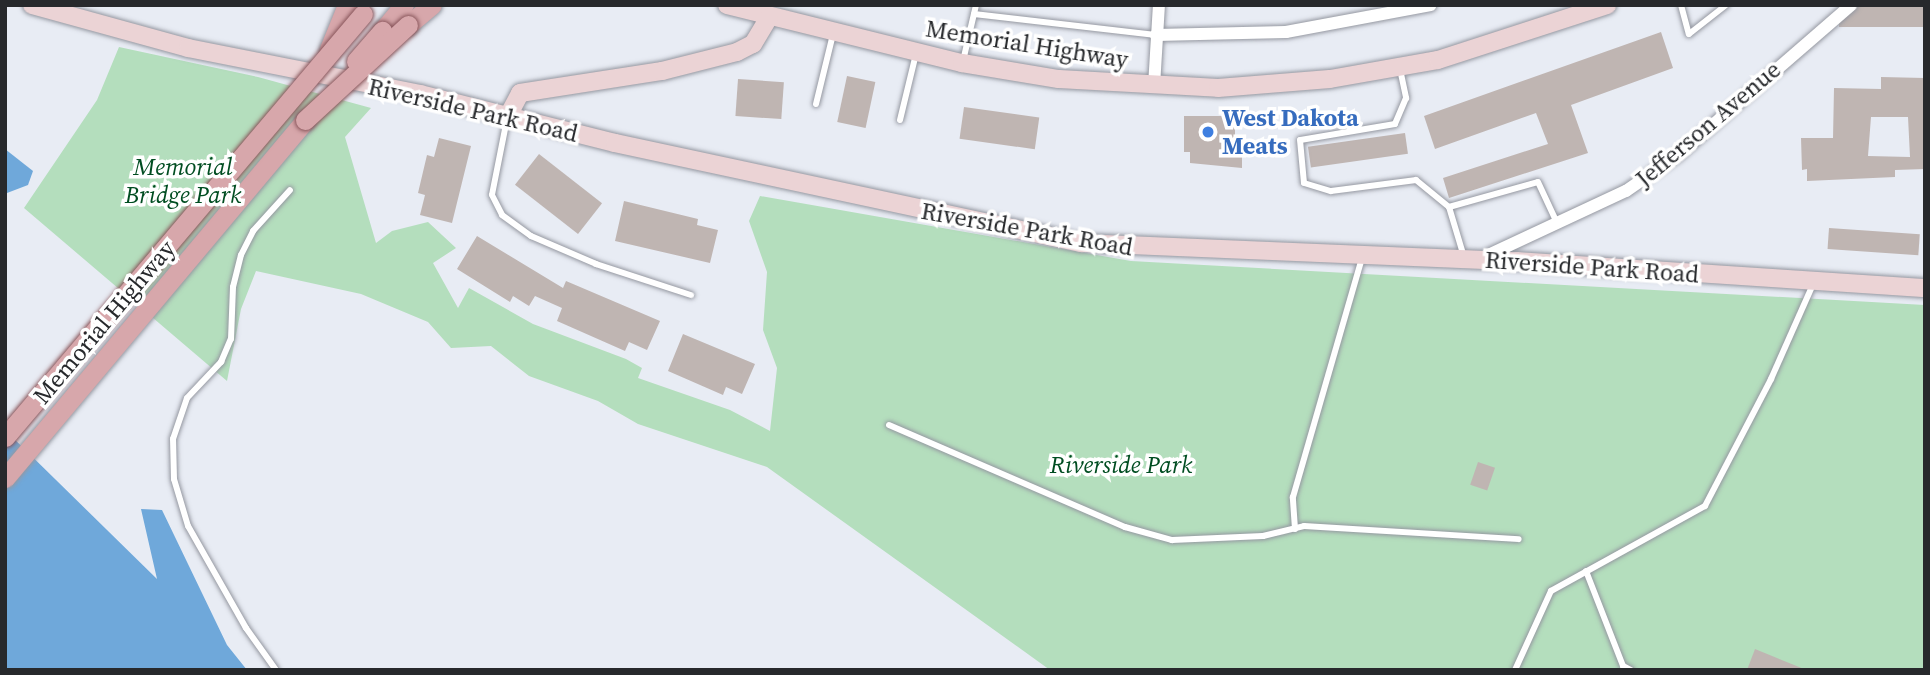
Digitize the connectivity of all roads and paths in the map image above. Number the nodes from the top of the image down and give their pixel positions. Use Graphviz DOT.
graph roads {
  1 [pos="32,5"];
  2 [pos="404,5"];
  3 [pos="432,5"];
  4 [pos="727,5"];
  5 [pos="976,5"];
  6 [pos="1159,5"];
  7 [pos="1431,5"];
  8 [pos="1607,5"];
  9 [pos="1681,5"];
  10 [pos="1726,5"];
  11 [pos="1851,5"];
  12 [pos="360,8"];
  13 [pos="750,8"];
  14 [pos="974,14"];
  15 [pos="769,17"];
  16 [pos="834,32"];
  17 [pos="1156,35"];
  18 [pos="916,52"];
  19 [pos="962,63"];
  20 [pos="1399,67"];
  21 [pos="1154,86"];
  22 [pos="816,103"];
  23 [pos="508,116"];
  24 [pos="305,120"];
  25 [pos="901,120"];
  26 [pos="290,190"];
  27 [pos="1449,207"];
  28 [pos="1557,223"];
  29 [pos="1363,256"];
  30 [pos="1471,260"];
  31 [pos="1814,282"];
  32 [pos="1925,288"];
  33 [pos="691,295"];
  34 [pos="889,425"];
  35 [pos="5,437"];
  36 [pos="5,478"];
  37 [pos="1295,529"];
  38 [pos="1520,539"];
  39 [pos="1586,571"];
  40 [pos="276,670"];
  41 [pos="1516,670"];
  42 [pos="1631,670"];
  1 -- 23 [label="main road, Riverside Park Road"];
  2 -- 24 [label="main road, Memorial Highway, bridge"];
  3 -- 24 [label="main road, bridge"];
  4 -- 13 [label="main road, Memorial Highway"];
  5 -- 14 [label="lane"];
  6 -- 17 [label="street"];
  7 -- 17 [label="street"];
  8 -- 20 [label="main road, Memorial Highway"];
  9 -- 10 [label="lane"];
  11 -- 28 [label="street, Jefferson Avenue"];
  12 -- 35 [label="main road, Memorial Highway, bridge"];
  13 -- 15 [label="main road, Memorial Highway"];
  14 -- 17 [label="lane"];
  14 -- 19 [label="lane"];
  15 -- 16 [label="main road, Memorial Highway"];
  15 -- 23 [label="main road"];
  16 -- 18 [label="main road, Memorial Highway"];
  16 -- 22 [label="lane"];
  17 -- 21 [label="street"];
  18 -- 19 [label="main road, Memorial Highway"];
  18 -- 25 [label="lane"];
  19 -- 21 [label="main road, Memorial Highway"];
  20 -- 21 [label="main road, Memorial Highway"];
  20 -- 27 [label="lane"];
  23 -- 29 [label="main road, Riverside Park Road"];
  23 -- 33 [label="lane"];
  24 -- 36 [label="main road, Memorial Highway"];
  26 -- 40 [label="lane"];
  27 -- 28 [label="lane"];
  27 -- 30 [label="lane"];
  28 -- 30 [label="street, Jefferson Avenue"];
  29 -- 30 [label="main road, Riverside Park Road"];
  29 -- 37 [label="lane"];
  30 -- 31 [label="main road, Riverside Park Road"];
  31 -- 32 [label="main road, Riverside Park Road"];
  31 -- 39 [label="lane"];
  34 -- 37 [label="lane"];
  37 -- 38 [label="lane"];
  39 -- 41 [label="lane"];
  39 -- 42 [label="lane"];
}
